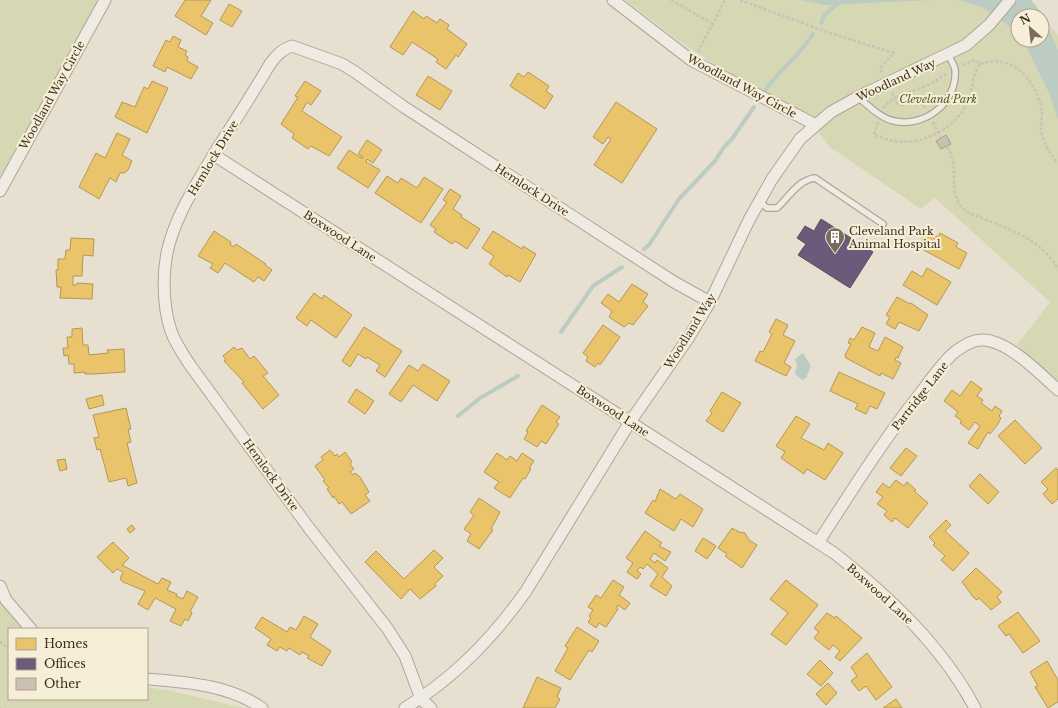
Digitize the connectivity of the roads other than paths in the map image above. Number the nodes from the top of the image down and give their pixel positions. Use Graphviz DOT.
graph roads {
  1 [pos="105,0"];
  2 [pos="613,0"];
  3 [pos="1010,0"];
  4 [pos="949,55"];
  5 [pos="858,97"];
  6 [pos="816,125"];
  7 [pos="214,155"];
  8 [pos="0,191"];
  9 [pos="759,201"];
  10 [pos="883,224"];
  11 [pos="710,302"];
  12 [pos="1058,390"];
  13 [pos="630,422"];
  14 [pos="818,543"];
  15 [pos="0,586"];
  16 [pos="30,628"];
  17 [pos="148,679"];
  18 [pos="421,699"];
  19 [pos="262,708"];
  20 [pos="405,708"];
  21 [pos="431,708"];
  22 [pos="975,708"];
  1 -- 8 [label="street, Woodland Way Circle"];
  2 -- 6 [label="street, Woodland Way Circle"];
  3 -- 4 [label="street, Woodland Way"];
  4 -- 5 [label="street, Woodland Way"];
  4 -- 5 [label="lane"];
  5 -- 6 [label="street, Woodland Way"];
  6 -- 9 [label="street, Woodland Way"];
  7 -- 11 [label="street, Hemlock Drive"];
  7 -- 13 [label="street, Boxwood Lane"];
  7 -- 18 [label="street, Hemlock Drive"];
  9 -- 10 [label="lane"];
  9 -- 11 [label="street, Woodland Way"];
  11 -- 13 [label="street, Woodland Way"];
  12 -- 14 [label="street, Partridge Lane"];
  13 -- 14 [label="street, Boxwood Lane"];
  13 -- 18 [label="street, Woodland Way"];
  14 -- 22 [label="street, Boxwood Lane"];
  15 -- 16 [label="street"];
  17 -- 19 [label="street"];
  18 -- 20 [label="street, Woodland Way"];
  18 -- 21 [label="street"];
}
